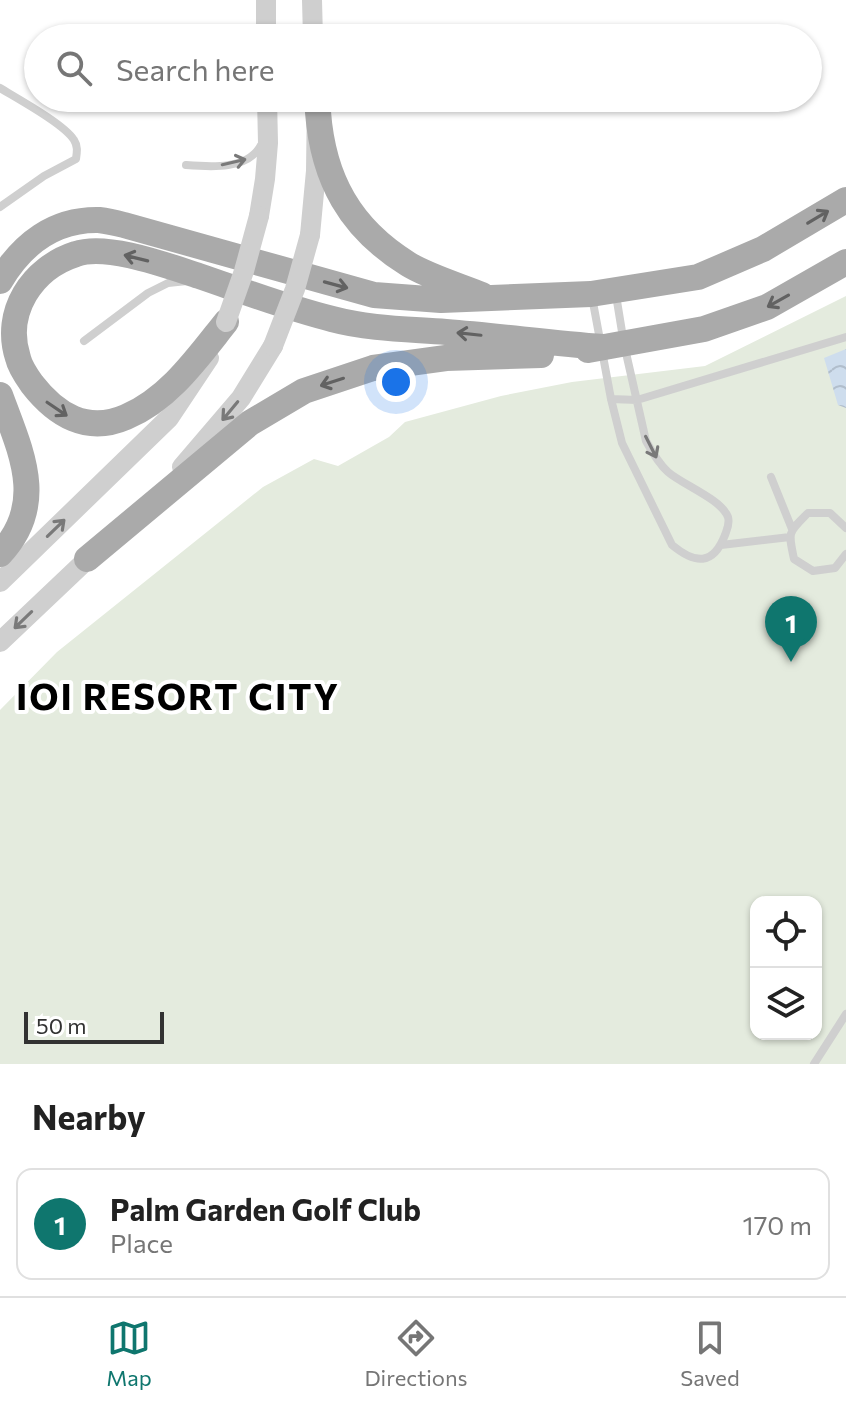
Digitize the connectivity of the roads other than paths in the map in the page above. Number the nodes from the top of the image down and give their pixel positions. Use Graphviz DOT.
graph roads {
  1 [pos="266,0"];
  2 [pos="312,0"];
  3 [pos="266,24"];
  4 [pos="313,24"];
  5 [pos="0,88"];
  6 [pos="24,104"];
  7 [pos="37,112"];
  8 [pos="267,112"];
  9 [pos="317,112"];
  10 [pos="318,112"];
  11 [pos="268,132"];
  12 [pos="186,165"];
  13 [pos="846,200"];
  14 [pos="0,207"];
  15 [pos="846,262"];
  16 [pos="207,279"];
  17 [pos="0,281"];
  18 [pos="603,292"];
  19 [pos="491,298"];
  20 [pos="226,322"];
  21 [pos="846,337"];
  22 [pos="84,341"];
  23 [pos="613,346"];
  24 [pos="0,395"];
  25 [pos="611,399"];
  26 [pos="637,400"];
  27 [pos="771,477"];
  28 [pos="846,528"];
  29 [pos="791,533"];
  30 [pos="721,545"];
  31 [pos="0,554"];
  32 [pos="846,554"];
  33 [pos="87,559"];
  34 [pos="0,582"];
  35 [pos="0,642"];
  36 [pos="846,1014"];
  37 [pos="814,1064"];
  1 -- 3 [label="street"];
  2 -- 4 [label="street"];
  5 -- 6 [label="lane"];
  7 -- 14 [label="lane"];
  8 -- 11 [label="street"];
  9 -- 33 [label="street, one-way, bridge"];
  10 -- 19 [label="main road"];
  12 -- 11 [label="lane, one-way"];
  11 -- 20 [label="street, bridge"];
  18 -- 13 [label="main road, one-way"];
  15 -- 23 [label="main road, one-way"];
  16 -- 20 [label="main road, one-way"];
  16 -- 22 [label="lane"];
  23 -- 16 [label="main road, one-way"];
  17 -- 19 [label="main road, one-way"];
  18 -- 19 [label="main road"];
  18 -- 23 [label="lane"];
  18 -- 23 [label="lane"];
  34 -- 20 [label="street, one-way"];
  21 -- 26 [label="lane"];
  23 -- 25 [label="lane"];
  23 -- 26 [label="lane"];
  23 -- 33 [label="main road, one-way"];
  24 -- 31 [label="main road"];
  25 -- 26 [label="lane"];
  25 -- 30 [label="lane"];
  26 -- 30 [label="lane, one-way"];
  27 -- 29 [label="lane"];
  28 -- 29 [label="lane"];
  29 -- 30 [label="lane"];
  29 -- 32 [label="lane"];
  33 -- 35 [label="street, one-way"];
  36 -- 37 [label="lane"];
}
